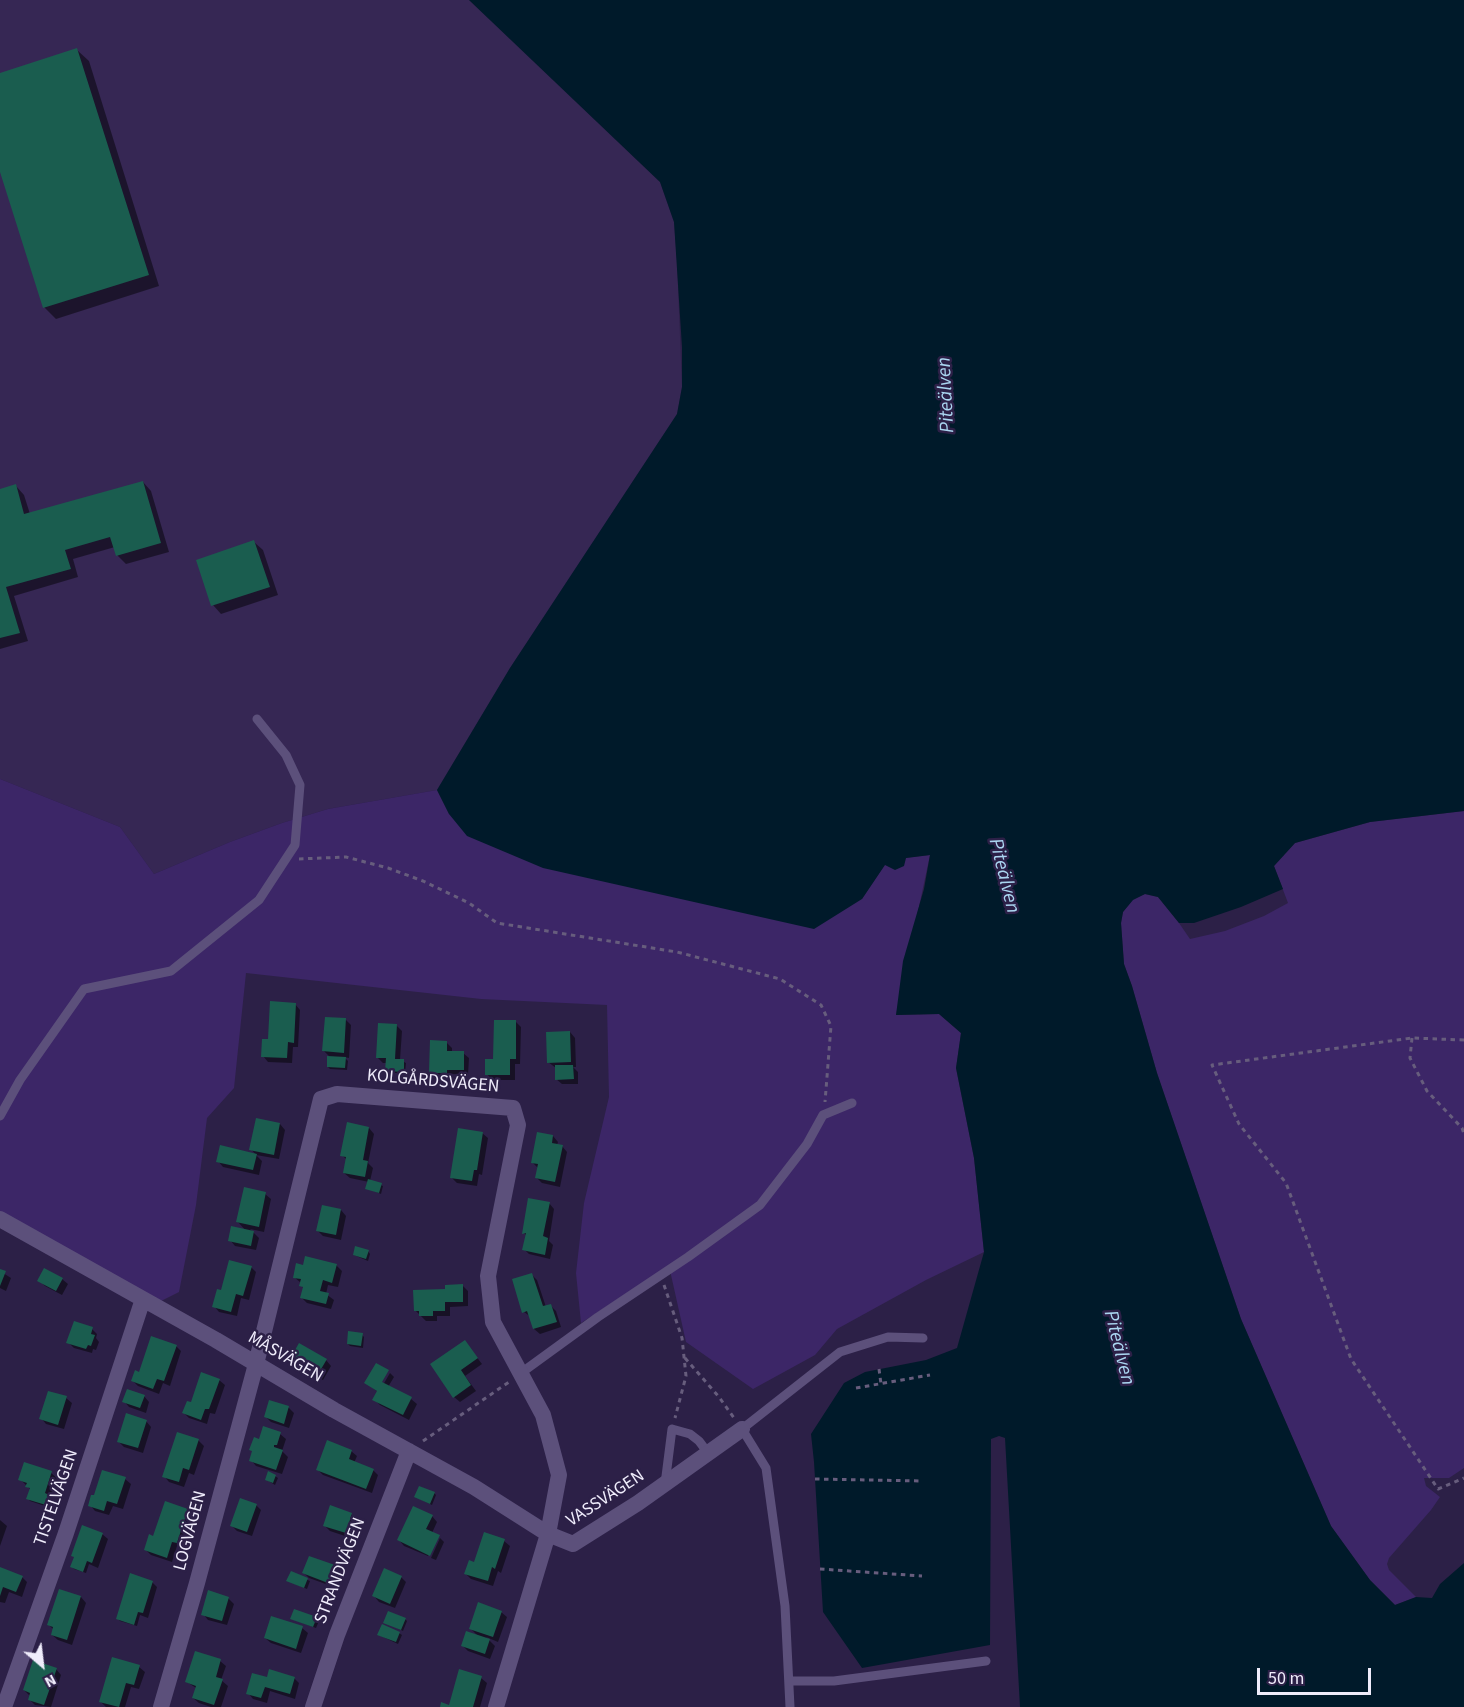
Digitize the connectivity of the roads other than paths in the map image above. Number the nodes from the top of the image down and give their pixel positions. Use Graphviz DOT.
graph roads {
  1 [pos="257,719"];
  2 [pos="852,1103"];
  3 [pos="0,1116"];
  4 [pos="0,1219"];
  5 [pos="143,1299"];
  6 [pos="923,1338"];
  7 [pos="256,1364"];
  8 [pos="521,1373"];
  9 [pos="742,1429"];
  10 [pos="409,1451"];
  11 [pos="708,1453"];
  12 [pos="665,1484"];
  13 [pos="548,1534"];
  14 [pos="986,1661"];
  15 [pos="789,1681"];
  16 [pos="4,1707"];
  17 [pos="161,1707"];
  18 [pos="313,1707"];
  19 [pos="496,1707"];
  20 [pos="790,1707"];
  1 -- 3 [label="lane"];
  2 -- 8 [label="lane"];
  4 -- 5 [label="street, MÅSVÄGEN"];
  5 -- 7 [label="street, MÅSVÄGEN"];
  5 -- 16 [label="street, TISTELVÄGEN"];
  6 -- 9 [label="lane"];
  7 -- 8 [label="street, KOLGÅRDSVÄGEN"];
  7 -- 10 [label="street, MÅSVÄGEN"];
  7 -- 17 [label="street, LOGVÄGEN"];
  8 -- 13 [label="street, KOLGÅRDSVÄGEN"];
  9 -- 11 [label="street, VASSVÄGEN"];
  9 -- 15 [label="lane"];
  10 -- 13 [label="street, MÅSVÄGEN"];
  10 -- 18 [label="street, STRANDVÄGEN"];
  11 -- 12 [label="street, VASSVÄGEN"];
  11 -- 12 [label="lane"];
  12 -- 13 [label="street, VASSVÄGEN"];
  13 -- 19 [label="street, VASSVÄGEN"];
  14 -- 15 [label="lane"];
  15 -- 20 [label="lane"];
}
